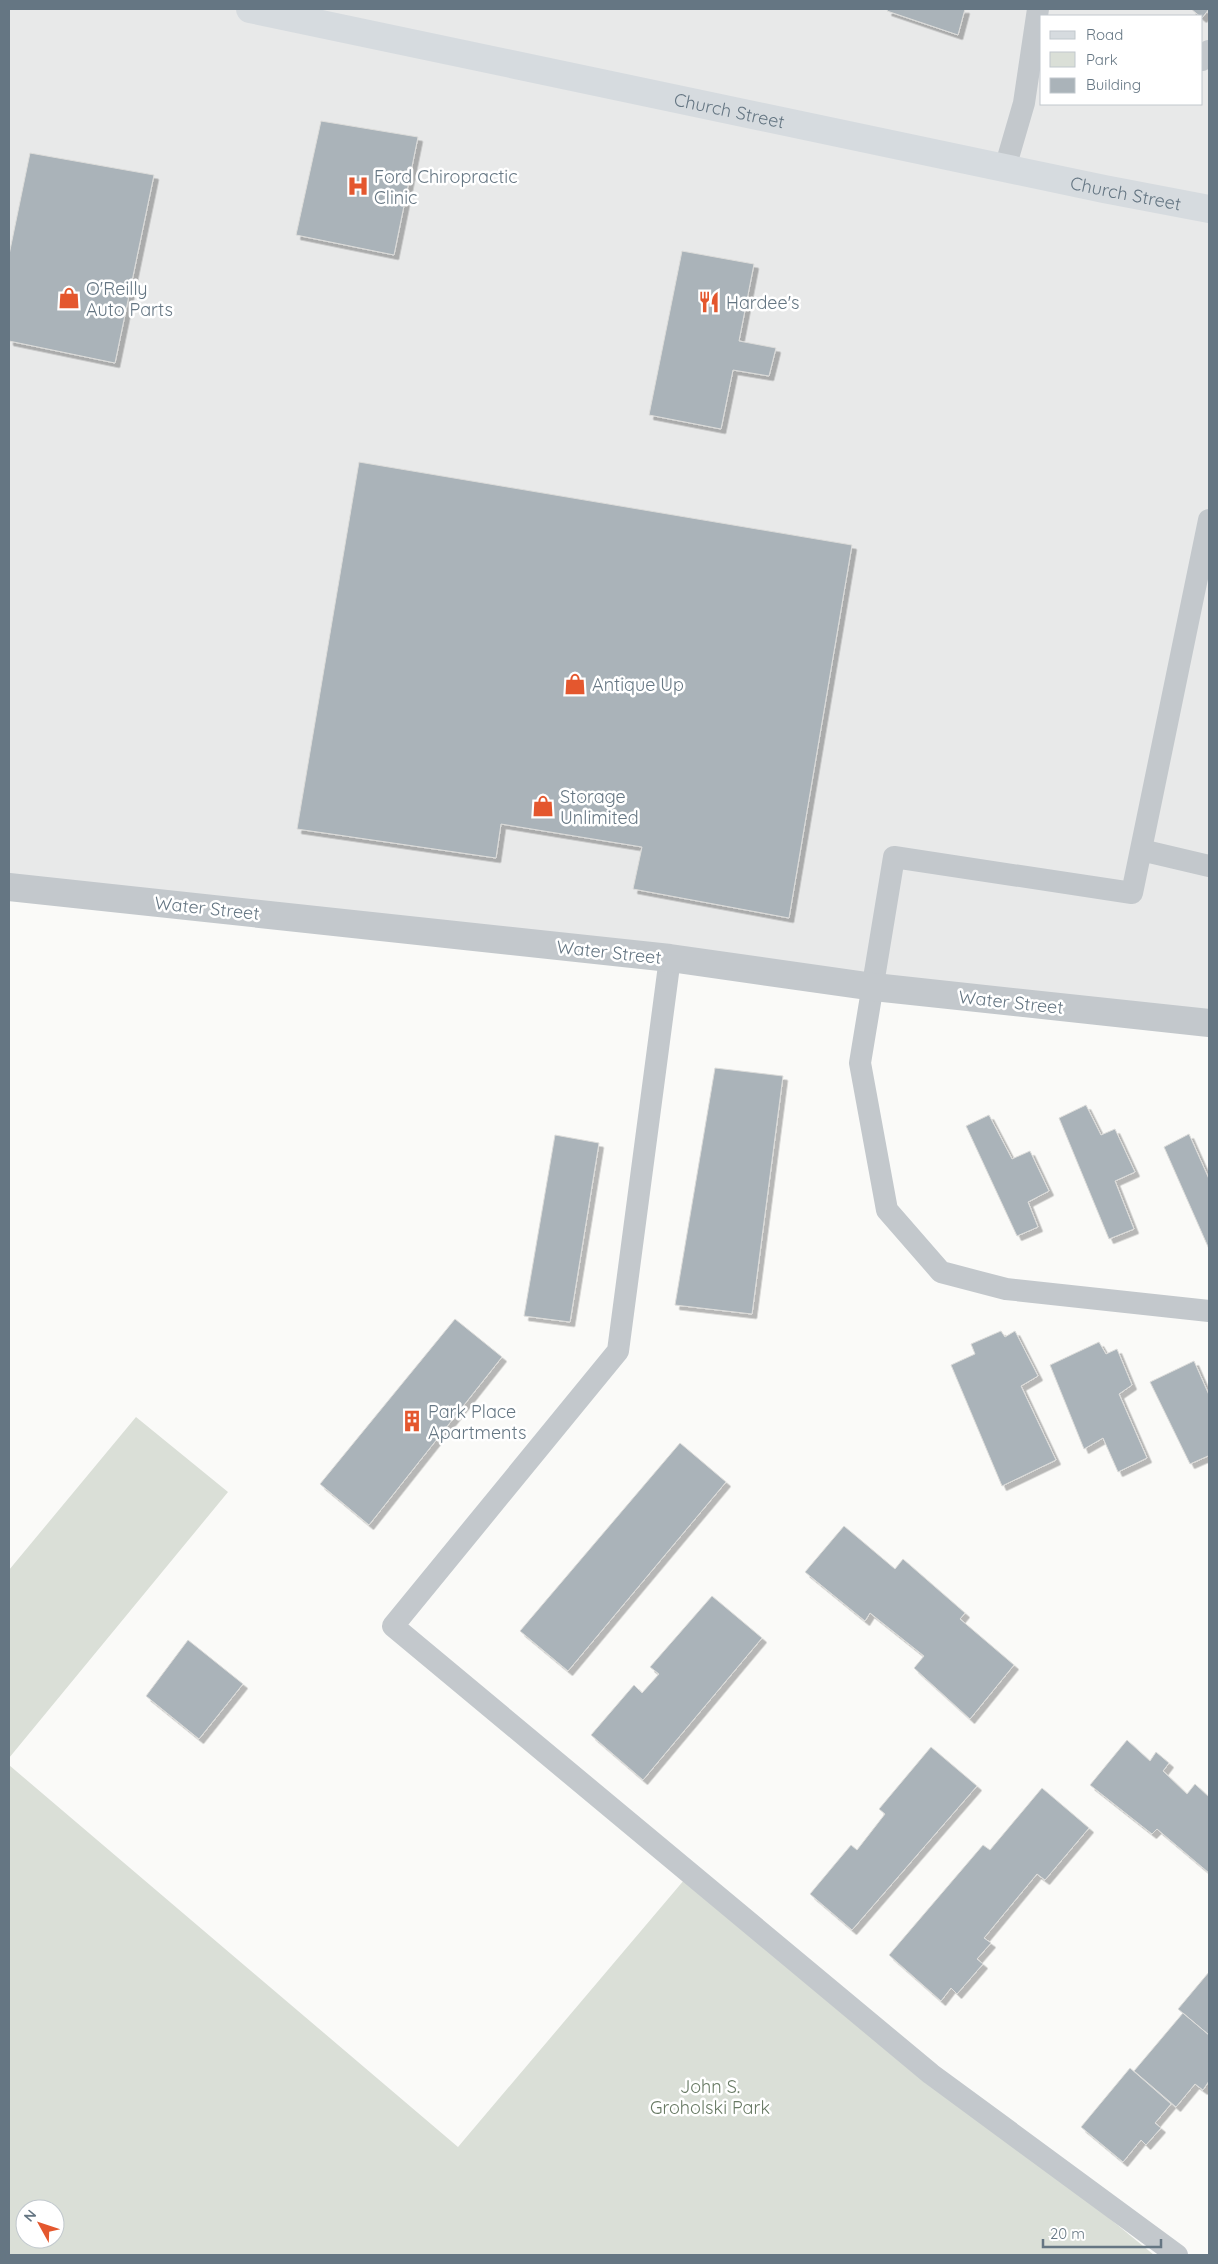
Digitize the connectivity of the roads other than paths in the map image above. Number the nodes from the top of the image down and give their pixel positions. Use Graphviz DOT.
graph roads {
  1 [pos="250,9"];
  2 [pos="1040,17"];
  3 [pos="1005,168"];
  4 [pos="1209,209"];
  5 [pos="1209,520"];
  6 [pos="1206,555"];
  7 [pos="1141,850"];
  8 [pos="1209,866"];
  9 [pos="9,887"];
  10 [pos="670,958"];
  11 [pos="874,987"];
  12 [pos="1209,1023"];
  13 [pos="1209,1312"];
  14 [pos="1177,2255"];
  1 -- 3 [label="main road, Church Street"];
  2 -- 3 [label="lane"];
  3 -- 4 [label="main road, Church Street"];
  5 -- 6 [label="lane"];
  6 -- 7 [label="lane"];
  7 -- 8 [label="lane"];
  7 -- 11 [label="lane"];
  9 -- 10 [label="street, Water Street"];
  10 -- 11 [label="street, Water Street"];
  10 -- 14 [label="lane"];
  11 -- 12 [label="street, Water Street"];
  11 -- 13 [label="lane"];
}
